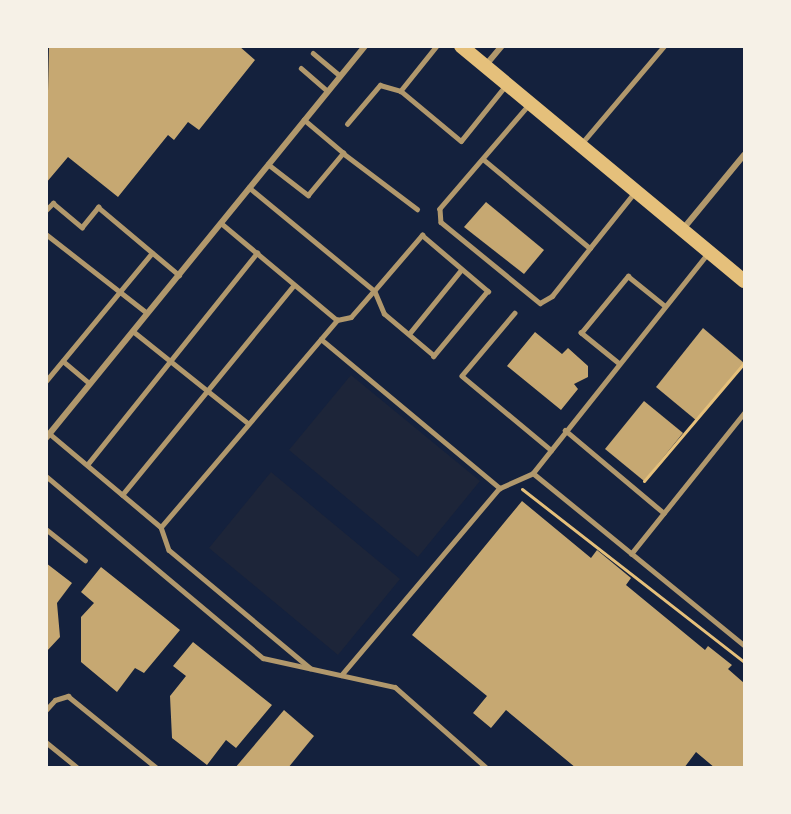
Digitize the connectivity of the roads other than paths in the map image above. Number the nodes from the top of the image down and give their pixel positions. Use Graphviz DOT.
graph roads {
  1 [pos="365,46"];
  2 [pos="437,46"];
  3 [pos="461,46"];
  4 [pos="502,46"];
  5 [pos="664,46"];
  6 [pos="314,53"];
  7 [pos="485,66"];
  8 [pos="301,68"];
  9 [pos="340,76"];
  10 [pos="507,85"];
  11 [pos="327,91"];
  12 [pos="401,91"];
  13 [pos="529,105"];
  14 [pos="304,120"];
  15 [pos="347,124"];
  16 [pos="580,145"];
  17 [pos="343,153"];
  18 [pos="744,155"];
  19 [pos="483,159"];
  20 [pos="268,164"];
  21 [pos="249,188"];
  22 [pos="636,191"];
  23 [pos="417,209"];
  24 [pos="46,210"];
  25 [pos="221,223"];
  26 [pos="682,230"];
  27 [pos="46,234"];
  28 [pos="590,248"];
  29 [pos="709,252"];
  30 [pos="152,253"];
  31 [pos="256,253"];
  32 [pos="461,270"];
  33 [pos="179,275"];
  34 [pos="744,281"];
  35 [pos="294,285"];
  36 [pos="121,291"];
  37 [pos="374,291"];
  38 [pos="664,305"];
  39 [pos="147,313"];
  40 [pos="515,313"];
  41 [pos="337,320"];
  42 [pos="133,331"];
  43 [pos="409,334"];
  44 [pos="321,339"];
  45 [pos="63,361"];
  46 [pos="173,362"];
  47 [pos="618,363"];
  48 [pos="46,381"];
  49 [pos="89,383"];
  50 [pos="210,392"];
  51 [pos="744,412"];
  52 [pos="248,423"];
  53 [pos="565,430"];
  54 [pos="48,436"];
  55 [pos="550,450"];
  56 [pos="87,465"];
  57 [pos="533,473"];
  58 [pos="46,476"];
  59 [pos="500,488"];
  60 [pos="122,495"];
  61 [pos="664,513"];
  62 [pos="161,528"];
  63 [pos="46,529"];
  64 [pos="631,554"];
  65 [pos="85,560"];
  66 [pos="744,645"];
  67 [pos="310,668"];
  68 [pos="342,675"];
  69 [pos="46,710"];
  70 [pos="46,742"];
  71 [pos="78,768"];
  72 [pos="157,768"];
  73 [pos="487,768"];
  1 -- 9 [label="street"];
  2 -- 12 [label="lane"];
  3 -- 7 [label="highway"];
  4 -- 7 [label="street"];
  5 -- 16 [label="lane"];
  6 -- 9 [label="lane"];
  7 -- 10 [label="highway"];
  8 -- 11 [label="lane"];
  9 -- 11 [label="street"];
  10 -- 12 [label="lane"];
  10 -- 13 [label="highway"];
  11 -- 14 [label="street"];
  12 -- 15 [label="lane"];
  13 -- 16 [label="highway"];
  13 -- 19 [label="lane"];
  14 -- 17 [label="lane"];
  14 -- 20 [label="street"];
  16 -- 22 [label="highway"];
  17 -- 20 [label="lane"];
  17 -- 23 [label="lane"];
  18 -- 26 [label="street"];
  19 -- 28 [label="lane"];
  19 -- 28 [label="lane"];
  20 -- 21 [label="street"];
  21 -- 25 [label="street"];
  21 -- 37 [label="lane"];
  22 -- 26 [label="highway"];
  22 -- 28 [label="lane"];
  24 -- 30 [label="lane"];
  25 -- 31 [label="lane"];
  25 -- 33 [label="street"];
  26 -- 29 [label="highway"];
  27 -- 36 [label="lane"];
  29 -- 34 [label="highway"];
  29 -- 38 [label="lane"];
  30 -- 33 [label="lane"];
  30 -- 36 [label="lane"];
  31 -- 35 [label="lane"];
  31 -- 46 [label="lane"];
  32 -- 37 [label="lane"];
  32 -- 43 [label="lane"];
  32 -- 43 [label="lane"];
  33 -- 39 [label="street"];
  35 -- 41 [label="lane"];
  35 -- 50 [label="lane"];
  36 -- 39 [label="lane"];
  36 -- 45 [label="lane"];
  37 -- 41 [label="lane"];
  37 -- 43 [label="lane"];
  38 -- 47 [label="lane"];
  38 -- 47 [label="lane"];
  39 -- 42 [label="street"];
  40 -- 55 [label="lane"];
  41 -- 44 [label="lane"];
  42 -- 46 [label="lane"];
  42 -- 49 [label="street"];
  44 -- 52 [label="lane"];
  44 -- 59 [label="lane"];
  45 -- 48 [label="lane"];
  45 -- 49 [label="lane"];
  46 -- 50 [label="lane"];
  46 -- 56 [label="lane"];
  47 -- 53 [label="lane"];
  49 -- 54 [label="street"];
  50 -- 52 [label="lane"];
  50 -- 60 [label="lane"];
  51 -- 61 [label="lane"];
  52 -- 62 [label="lane"];
  53 -- 55 [label="lane"];
  53 -- 61 [label="lane"];
  54 -- 56 [label="lane"];
  55 -- 57 [label="lane"];
  56 -- 60 [label="lane"];
  57 -- 59 [label="lane"];
  57 -- 64 [label="lane"];
  58 -- 67 [label="lane"];
  59 -- 68 [label="lane"];
  60 -- 62 [label="lane"];
  61 -- 64 [label="lane"];
  62 -- 67 [label="lane"];
  63 -- 65 [label="lane"];
  64 -- 66 [label="lane"];
  67 -- 68 [label="lane"];
  68 -- 73 [label="lane"];
  69 -- 72 [label="lane"];
  70 -- 71 [label="lane"];
}
